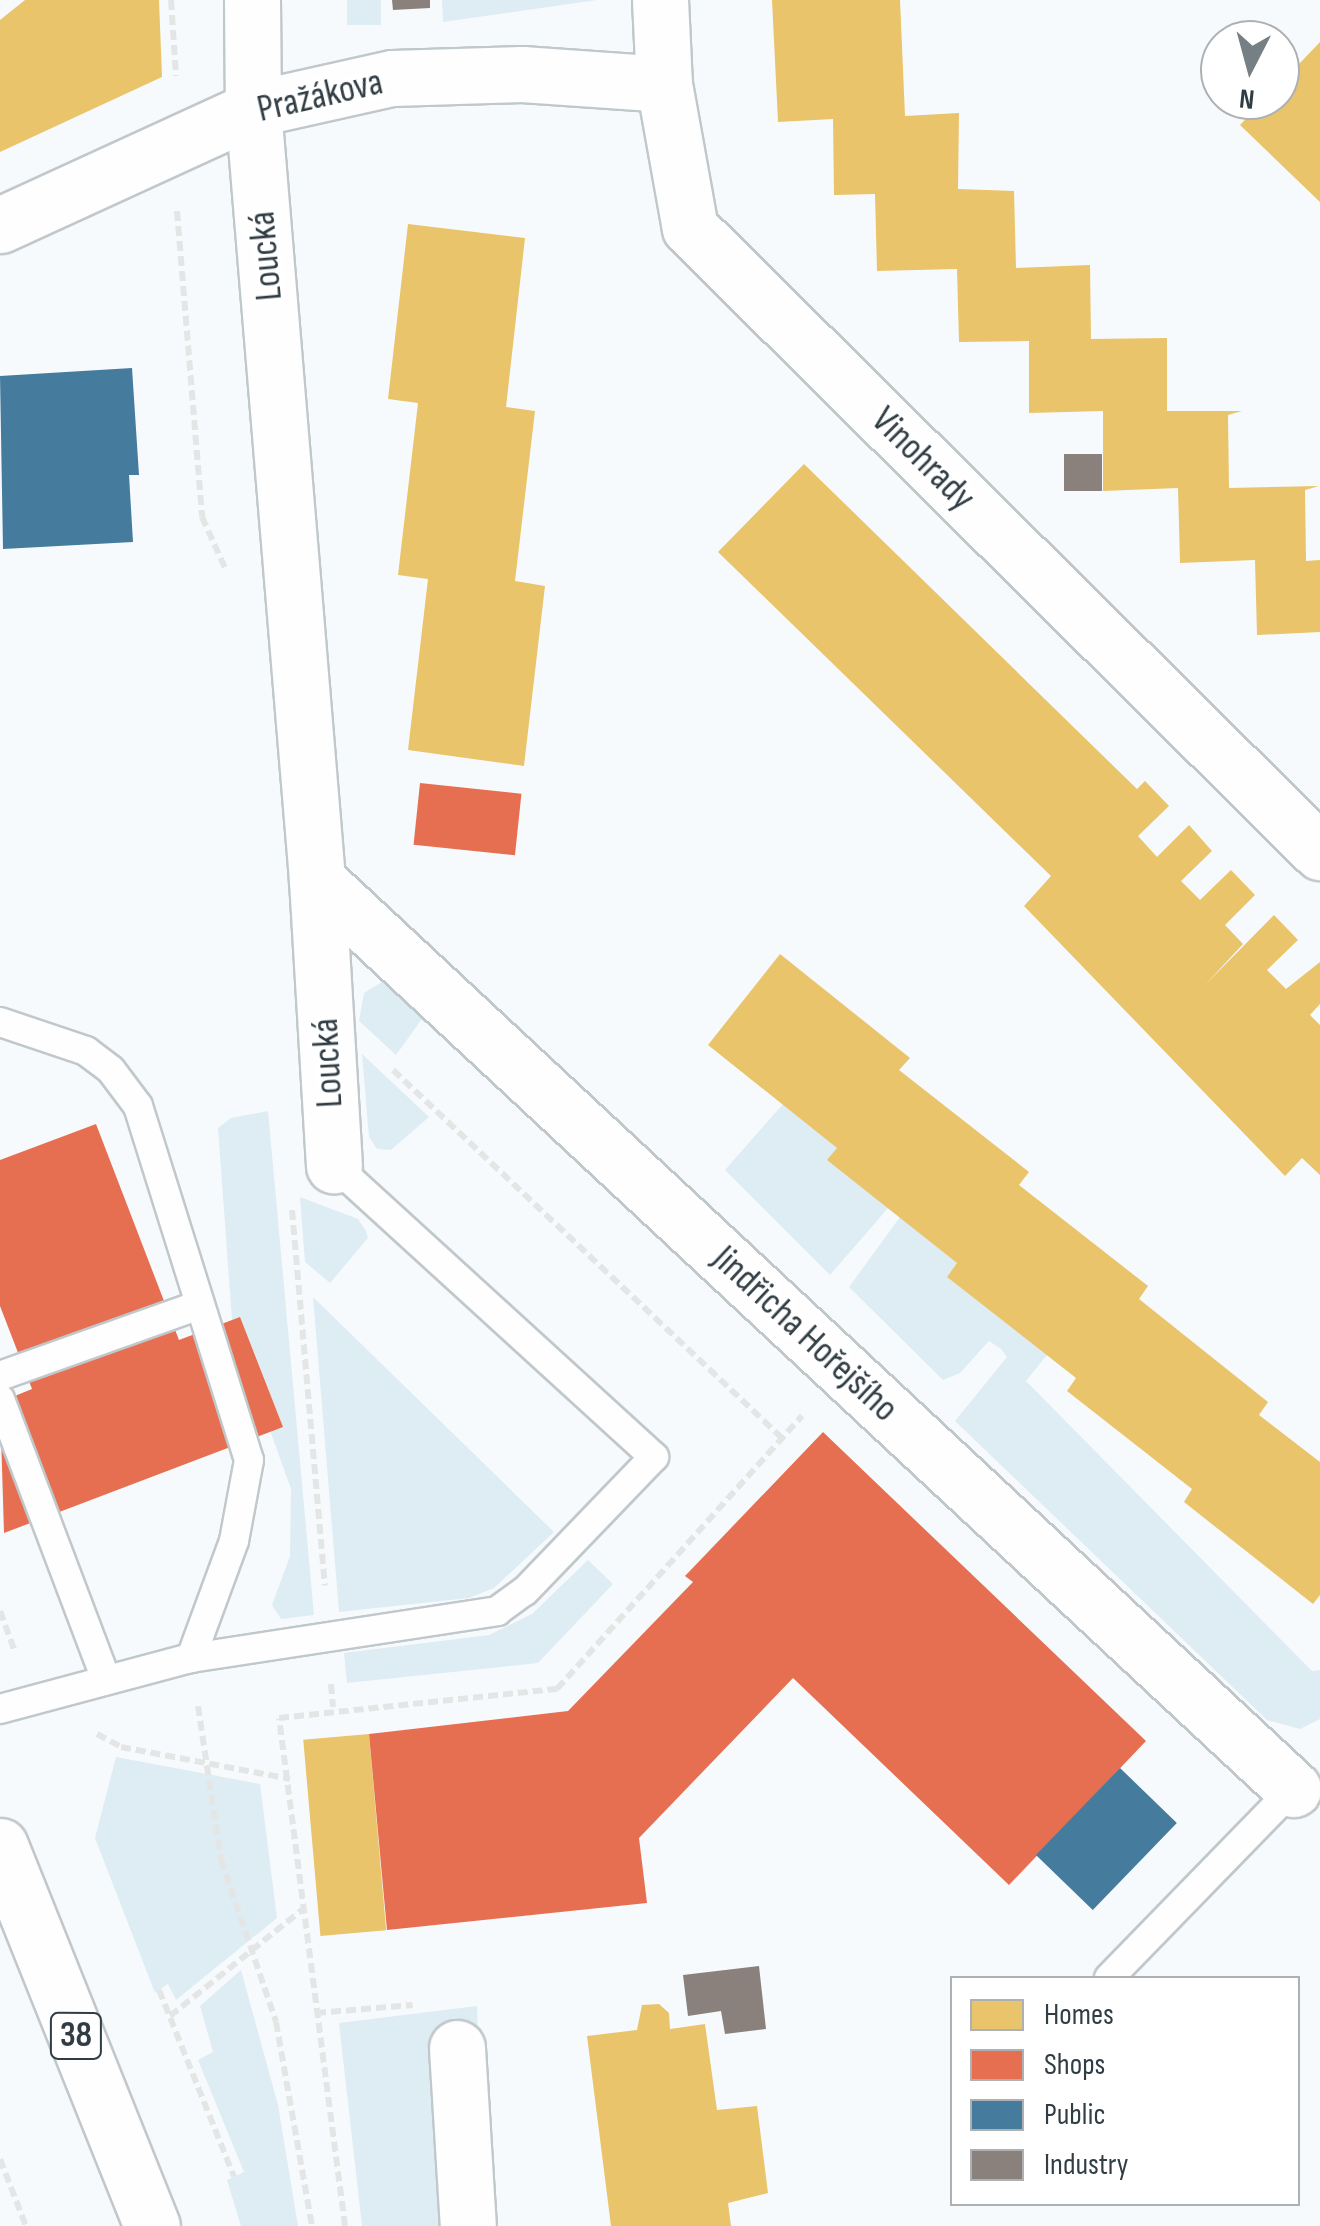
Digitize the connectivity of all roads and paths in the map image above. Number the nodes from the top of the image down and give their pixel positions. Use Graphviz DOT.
graph roads {
  1 [pos="171,0"];
  2 [pos="252,0"];
  3 [pos="660,0"];
  4 [pos="664,84"];
  5 [pos="176,88"];
  6 [pos="254,109"];
  7 [pos="0,225"];
  8 [pos="1320,852"];
  9 [pos="317,880"];
  10 [pos="0,1022"];
  11 [pos="388,1065"];
  12 [pos="334,1165"];
  13 [pos="199,1306"];
  14 [pos="843,1370"];
  15 [pos="0,1376"];
  16 [pos="0,1399"];
  17 [pos="782,1438"];
  18 [pos="191,1658"];
  19 [pos="106,1679"];
  20 [pos="0,1710"];
  21 [pos="1293,1789"];
  22 [pos="0,1846"];
  23 [pos="304,1909"];
  24 [pos="252,1950"];
  25 [pos="1111,1976"];
  26 [pos="159,1990"];
  27 [pos="170,2016"];
  28 [pos="456,2048"];
  29 [pos="0,2159"];
  30 [pos="234,2177"];
  31 [pos="26,2226"];
  32 [pos="152,2226"];
  33 [pos="312,2226"];
  34 [pos="345,2226"];
  35 [pos="468,2226"];
  1 -- 5 [label="path"];
  2 -- 6 [label="street, Loucká"];
  3 -- 4 [label="street, Vinohrady"];
  4 -- 6 [label="street, Pražákova"];
  4 -- 8 [label="street, Vinohrady"];
  6 -- 7 [label="street, Pražákova"];
  6 -- 9 [label="street, Loucká"];
  9 -- 12 [label="street, Loucká"];
  9 -- 14 [label="street, Jindřicha Hořejšího"];
  10 -- 13 [label="lane"];
  11 -- 17 [label="path"];
  12 -- 18 [label="lane, Loucká"];
  13 -- 15 [label="lane"];
  13 -- 18 [label="lane"];
  14 -- 17 [label="path"];
  14 -- 21 [label="street, Jindřicha Hořejšího"];
  16 -- 19 [label="lane"];
  17 -- 23 [label="path"];
  18 -- 19 [label="lane, Loucká"];
  18 -- 24 [label="path"];
  19 -- 20 [label="lane, Loucká"];
  21 -- 25 [label="lane"];
  22 -- 32 [label="street, 38"];
  23 -- 24 [label="path"];
  23 -- 34 [label="path"];
  24 -- 27 [label="path"];
  24 -- 33 [label="path"];
  26 -- 27 [label="path"];
  27 -- 30 [label="path"];
  28 -- 35 [label="street"];
  29 -- 31 [label="path"];
}
